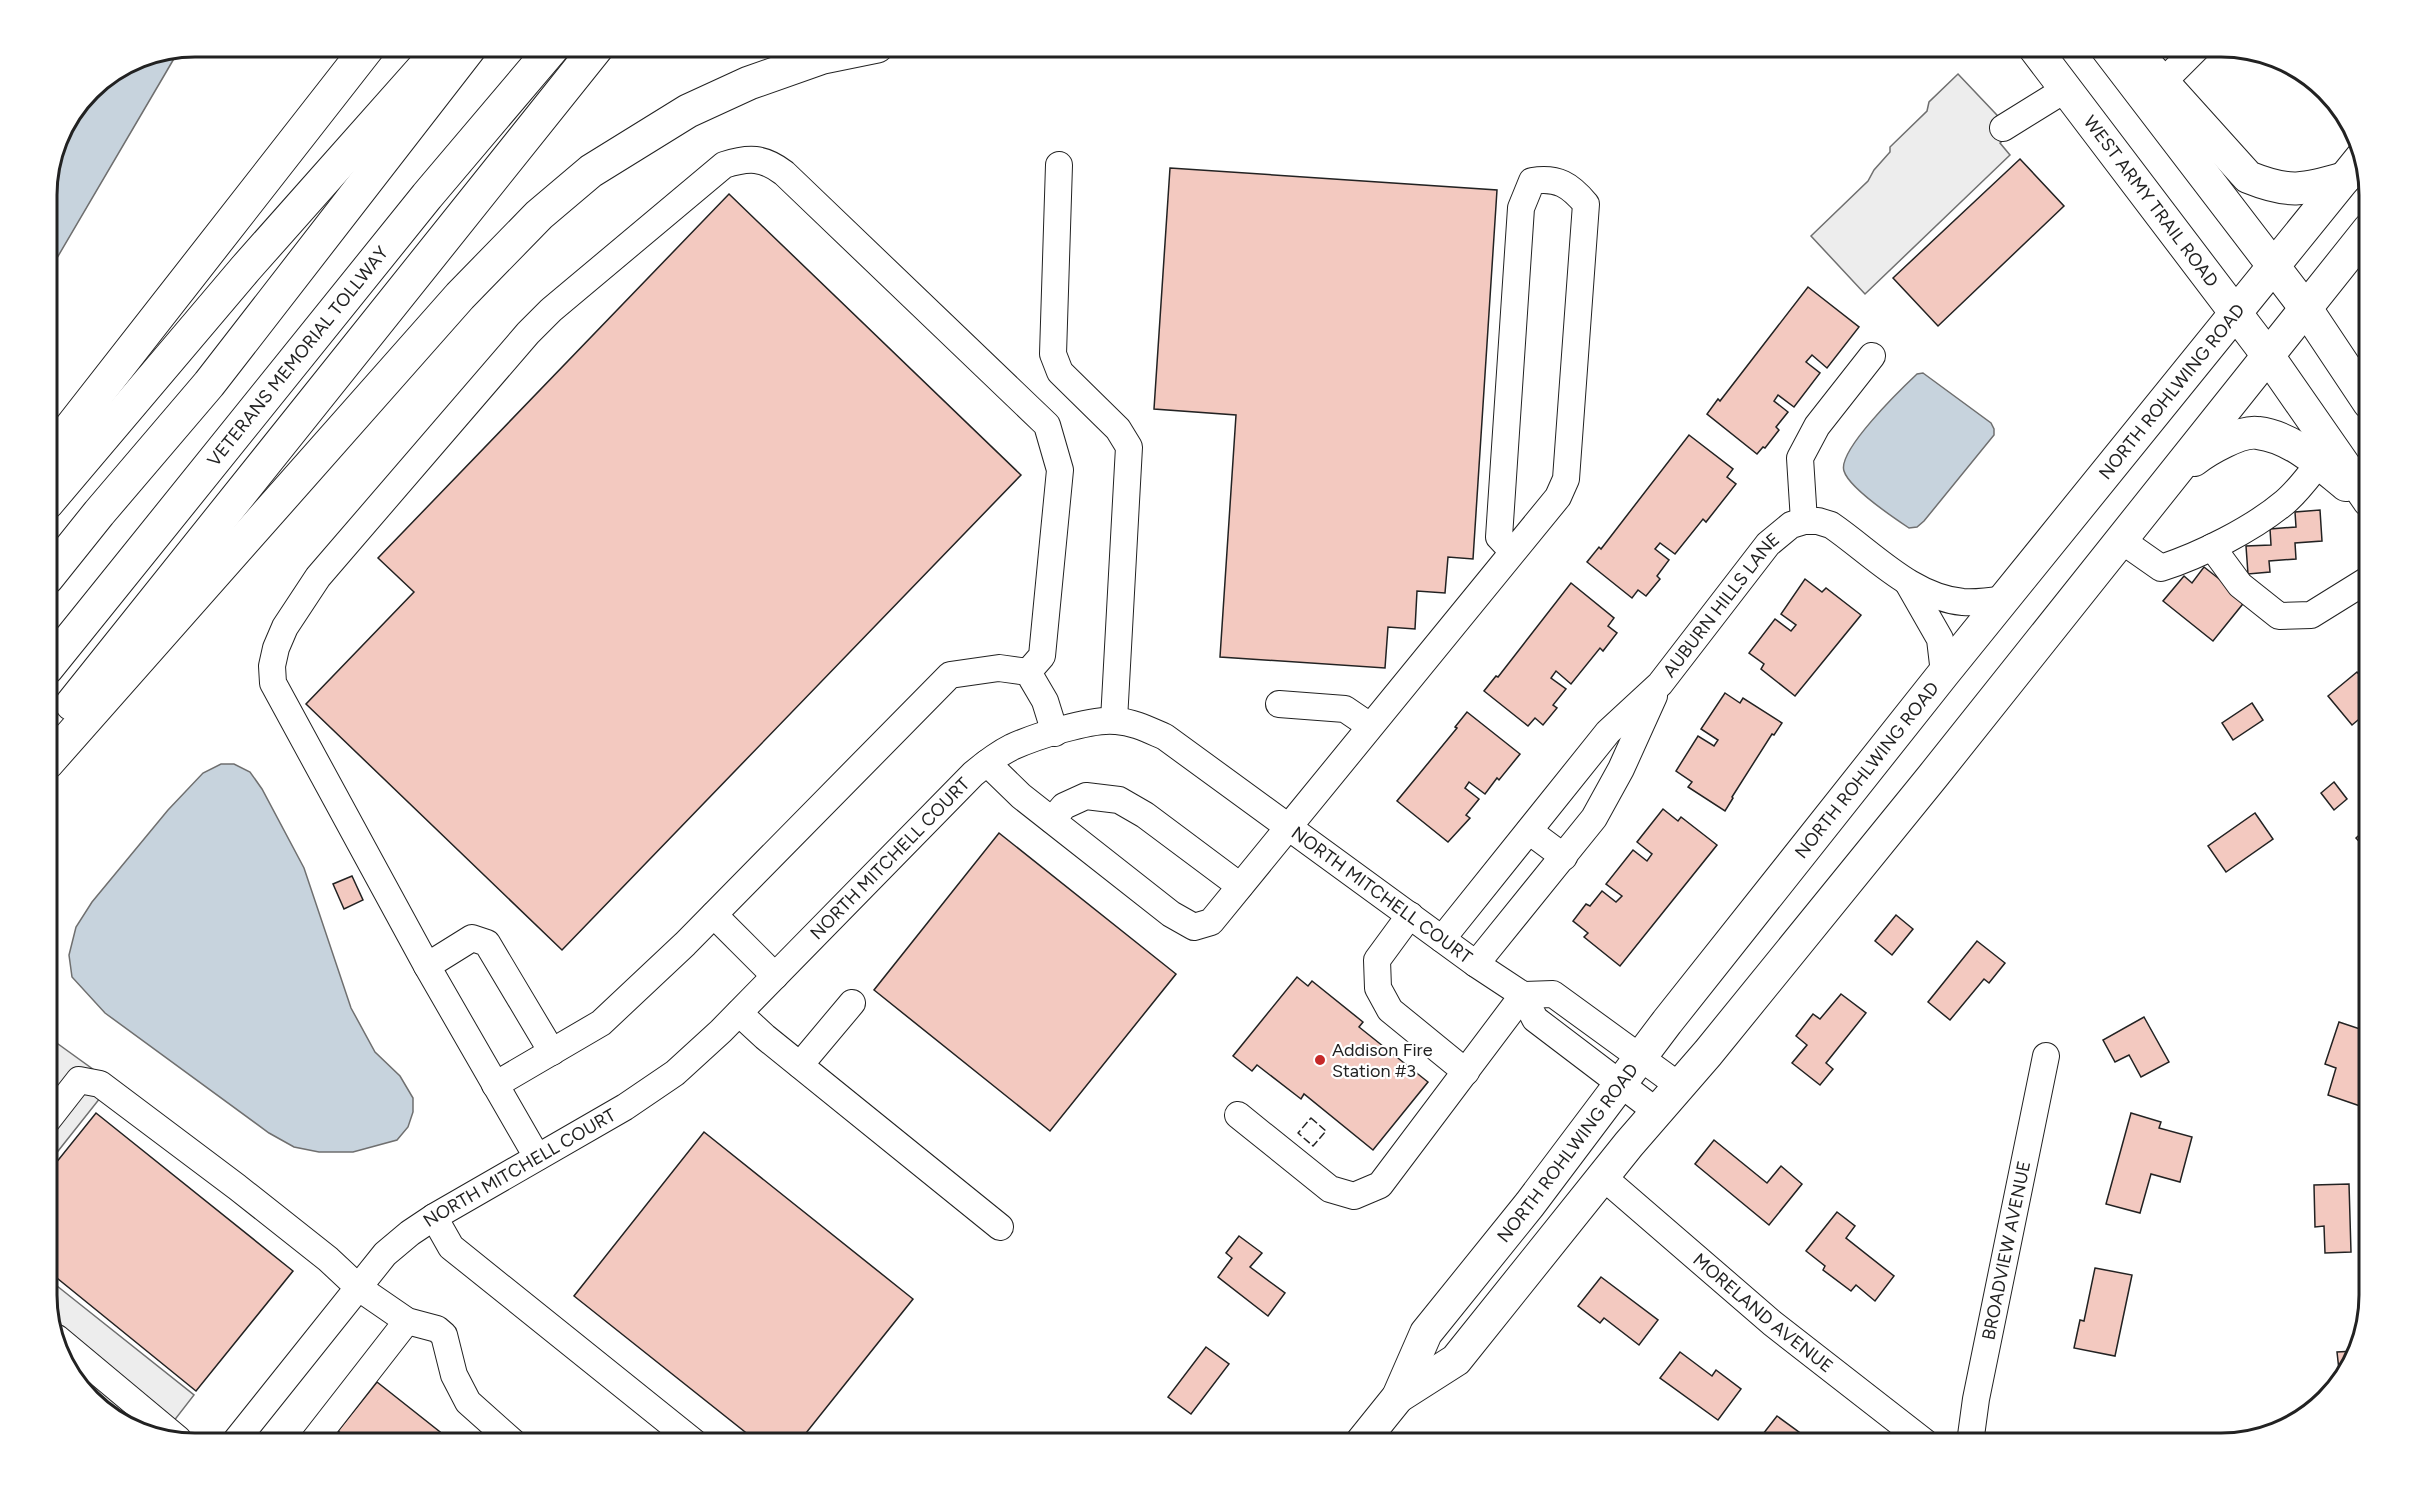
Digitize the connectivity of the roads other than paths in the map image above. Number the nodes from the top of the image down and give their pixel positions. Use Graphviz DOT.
graph roads {
  1 [pos="360,57"];
  2 [pos="433,57"];
  3 [pos="462,57"];
  4 [pos="545,57"];
  5 [pos="589,57"];
  6 [pos="823,57"];
  7 [pos="2041,57"];
  8 [pos="2113,57"];
  9 [pos="2140,57"];
  10 [pos="2188,57"];
  11 [pos="2163,82"];
  12 [pos="2066,89"];
  13 [pos="2004,128"];
  14 [pos="1059,165"];
  15 [pos="2353,168"];
  16 [pos="2359,243"];
  17 [pos="2272,265"];
  18 [pos="2307,310"];
  19 [pos="2236,313"];
  20 [pos="1872,356"];
  21 [pos="2269,357"];
  22 [pos="2359,388"];
  23 [pos="57,445"];
  24 [pos="2319,463"];
  25 [pos="2170,480"];
  26 [pos="2359,487"];
  27 [pos="57,491"];
  28 [pos="2359,497"];
  29 [pos="1804,521"];
  30 [pos="2121,540"];
  31 [pos="2212,547"];
  32 [pos="1513,552"];
  33 [pos="57,566"];
  34 [pos="1908,583"];
  35 [pos="2359,585"];
  36 [pos="2005,599"];
  37 [pos="57,656"];
  38 [pos="1028,672"];
  39 [pos="1944,673"];
  40 [pos="1660,684"];
  41 [pos="1279,704"];
  42 [pos="1114,720"];
  43 [pos="57,723"];
  44 [pos="1370,726"];
  45 [pos="1055,733"];
  46 [pos="57,752"];
  47 [pos="987,763"];
  48 [pos="1052,820"];
  49 [pos="1288,826"];
  50 [pos="1529,831"];
  51 [pos="1563,857"];
  52 [pos="1240,886"];
  53 [pos="714,915"];
  54 [pos="1410,915"];
  55 [pos="1442,939"];
  56 [pos="1476,964"];
  57 [pos="427,966"];
  58 [pos="775,976"];
  59 [pos="1523,995"];
  60 [pos="852,1003"];
  61 [pos="739,1013"];
  62 [pos="552,1052"];
  63 [pos="2046,1056"];
  64 [pos="1640,1058"];
  65 [pos="800,1065"];
  66 [pos="1466,1072"];
  67 [pos="1620,1083"];
  68 [pos="495,1085"];
  69 [pos="1678,1085"];
  70 [pos="57,1108"];
  71 [pos="1656,1111"];
  72 [pos="1238,1115"];
  73 [pos="537,1157"];
  74 [pos="1603,1177"];
  75 [pos="434,1216"];
  76 [pos="1000,1227"];
  77 [pos="359,1288"];
  78 [pos="407,1321"];
  79 [pos="66,1346"];
  80 [pos="1398,1397"];
  81 [pos="167,1430"];
  82 [pos="252,1433"];
  83 [pos="320,1433"];
  84 [pos="503,1433"];
  85 [pos="683,1433"];
  86 [pos="1369,1433"];
  87 [pos="1913,1433"];
  88 [pos="1971,1433"];
  1 -- 23 [label="highway"];
  2 -- 27 [label="highway"];
  3 -- 33 [label="highway"];
  4 -- 37 [label="highway, VETERANS MEMORIAL TOLLWAY"];
  5 -- 43 [label="highway"];
  6 -- 46 [label="highway"];
  7 -- 12 [label="main road, WEST ARMY TRAIL ROAD"];
  8 -- 17 [label="main road"];
  9 -- 11 [label="main road"];
  10 -- 11 [label="street"];
  11 -- 15 [label="main road"];
  12 -- 13 [label="street"];
  12 -- 19 [label="main road, WEST ARMY TRAIL ROAD"];
  14 -- 42 [label="street"];
  15 -- 17 [label="main road, NORTH ROHLWING ROAD"];
  16 -- 18 [label="main road, NORTH ROHLWING ROAD"];
  17 -- 18 [label="main road"];
  17 -- 19 [label="main road, NORTH ROHLWING ROAD"];
  18 -- 21 [label="main road, NORTH ROHLWING ROAD"];
  18 -- 22 [label="main road"];
  19 -- 21 [label="main road, WEST ARMY TRAIL ROAD"];
  19 -- 36 [label="main road, NORTH ROHLWING ROAD"];
  20 -- 29 [label="street"];
  21 -- 25 [label="main road, NORTH ROHLWING ROAD"];
  21 -- 26 [label="main road, WEST ARMY TRAIL ROAD"];
  24 -- 25 [label="main road"];
  24 -- 28 [label="main road"];
  24 -- 31 [label="street"];
  25 -- 30 [label="main road, NORTH ROHLWING ROAD"];
  29 -- 34 [label="street"];
  29 -- 40 [label="street, AUBURN HILLS LANE"];
  30 -- 31 [label="street"];
  30 -- 69 [label="main road, NORTH ROHLWING ROAD"];
  31 -- 35 [label="street"];
  32 -- 32 [label="street"];
  32 -- 44 [label="street"];
  34 -- 36 [label="street"];
  34 -- 39 [label="street"];
  36 -- 39 [label="main road, NORTH ROHLWING ROAD"];
  38 -- 45 [label="street"];
  38 -- 53 [label="street"];
  38 -- 57 [label="street"];
  39 -- 64 [label="main road, NORTH ROHLWING ROAD"];
  40 -- 50 [label="street, AUBURN HILLS LANE"];
  40 -- 51 [label="street, AUBURN HILLS LANE"];
  41 -- 44 [label="street"];
  42 -- 45 [label="street, NORTH MITCHELL COURT"];
  42 -- 49 [label="street, NORTH MITCHELL COURT"];
  44 -- 49 [label="street"];
  45 -- 47 [label="street, NORTH MITCHELL COURT"];
  47 -- 48 [label="street"];
  47 -- 58 [label="street, NORTH MITCHELL COURT"];
  48 -- 52 [label="street"];
  48 -- 52 [label="street"];
  49 -- 52 [label="street"];
  49 -- 54 [label="street, NORTH MITCHELL COURT"];
  50 -- 51 [label="street"];
  50 -- 55 [label="street, AUBURN HILLS LANE"];
  51 -- 56 [label="street, AUBURN HILLS LANE"];
  53 -- 58 [label="street"];
  53 -- 62 [label="street"];
  54 -- 55 [label="street, NORTH MITCHELL COURT"];
  54 -- 66 [label="street"];
  55 -- 56 [label="street, NORTH MITCHELL COURT"];
  56 -- 59 [label="street, NORTH MITCHELL COURT"];
  57 -- 62 [label="street"];
  57 -- 68 [label="street"];
  58 -- 61 [label="street, NORTH MITCHELL COURT"];
  59 -- 64 [label="street"];
  59 -- 66 [label="street"];
  59 -- 67 [label="street, NORTH MITCHELL COURT"];
  60 -- 65 [label="street"];
  61 -- 65 [label="street"];
  61 -- 73 [label="street, NORTH MITCHELL COURT"];
  62 -- 68 [label="street"];
  63 -- 88 [label="street, BROADVIEW AVENUE"];
  64 -- 67 [label="main road, NORTH ROHLWING ROAD"];
  64 -- 69 [label="street"];
  65 -- 76 [label="street"];
  66 -- 72 [label="street"];
  67 -- 71 [label="street, NORTH MITCHELL COURT"];
  67 -- 80 [label="main road, NORTH ROHLWING ROAD"];
  68 -- 73 [label="street"];
  69 -- 71 [label="main road, NORTH ROHLWING ROAD"];
  70 -- 77 [label="street"];
  71 -- 74 [label="main road, NORTH ROHLWING ROAD"];
  73 -- 75 [label="street, NORTH MITCHELL COURT"];
  74 -- 80 [label="main road, NORTH ROHLWING ROAD"];
  74 -- 87 [label="street, MORELAND AVENUE"];
  75 -- 77 [label="street, NORTH MITCHELL COURT"];
  75 -- 85 [label="street"];
  77 -- 78 [label="street"];
  77 -- 82 [label="street, NORTH MITCHELL COURT"];
  78 -- 83 [label="street"];
  78 -- 84 [label="street"];
  79 -- 81 [label="street"];
  80 -- 86 [label="main road, NORTH ROHLWING ROAD"];
}
